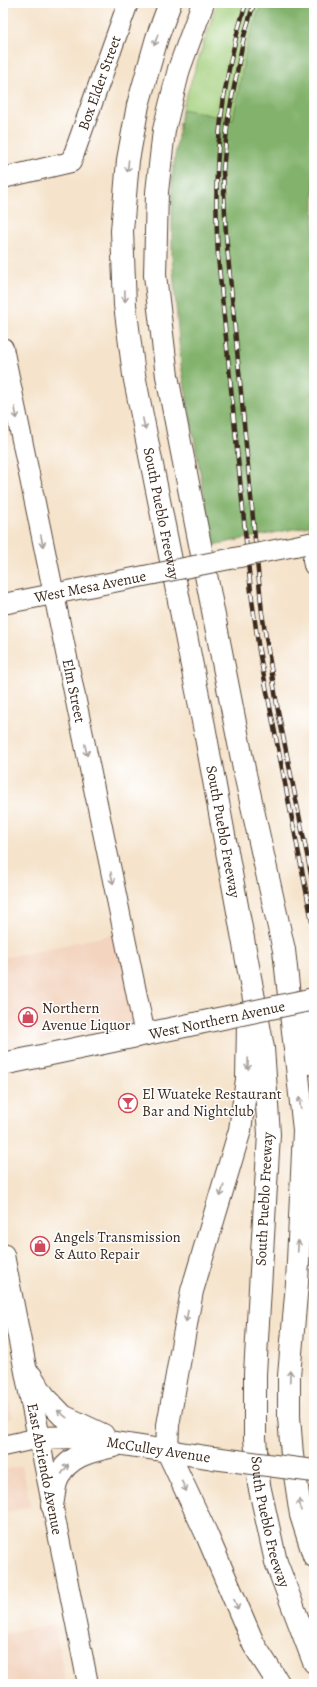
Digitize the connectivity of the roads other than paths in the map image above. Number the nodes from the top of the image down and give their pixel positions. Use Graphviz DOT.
graph roads {
  1 [pos="128,3"];
  2 [pos="170,3"];
  3 [pos="204,3"];
  4 [pos="3,178"];
  5 [pos="3,348"];
  6 [pos="314,556"];
  7 [pos="53,594"];
  8 [pos="3,604"];
  9 [pos="243,941"];
  10 [pos="284,950"];
  11 [pos="314,999"];
  12 [pos="145,1035"];
  13 [pos="3,1064"];
  14 [pos="314,1064"];
  15 [pos="3,1254"];
  16 [pos="25,1364"];
  17 [pos="39,1438"];
  18 [pos="122,1444"];
  19 [pos="3,1446"];
  20 [pos="167,1450"];
  21 [pos="314,1471"];
  22 [pos="52,1505"];
  23 [pos="314,1556"];
  24 [pos="314,1662"];
  25 [pos="88,1684"];
  26 [pos="279,1684"];
  1 -- 4 [label="street, Box Elder Street"];
  2 -- 9 [label="main road, South Pueblo Freeway, one-way"];
  3 -- 10 [label="main road, South Pueblo Freeway"];
  5 -- 7 [label="street, Elm Street, one-way"];
  6 -- 7 [label="street, West Mesa Avenue, bridge"];
  7 -- 8 [label="street, West Mesa Avenue"];
  7 -- 12 [label="street, Elm Street, one-way"];
  9 -- 20 [label="main road, one-way"];
  9 -- 24 [label="main road, South Pueblo Freeway"];
  10 -- 14 [label="main road"];
  23 -- 10 [label="main road, South Pueblo Freeway, one-way"];
  11 -- 12 [label="main road, West Northern Avenue, bridge"];
  12 -- 13 [label="main road, West Northern Avenue"];
  15 -- 16 [label="main road, East Abriendo Avenue"];
  16 -- 17 [label="main road, East Abriendo Avenue"];
  18 -- 16 [label="main road, one-way"];
  17 -- 18 [label="main road, McCulley Avenue"];
  17 -- 19 [label="street, McCulley Avenue"];
  17 -- 22 [label="street, East Abriendo Avenue"];
  18 -- 20 [label="main road, McCulley Avenue"];
  22 -- 18 [label="main road, one-way"];
  20 -- 21 [label="main road, McCulley Avenue, bridge"];
  20 -- 26 [label="main road, one-way"];
  22 -- 25 [label="street, East Abriendo Avenue"];
}
